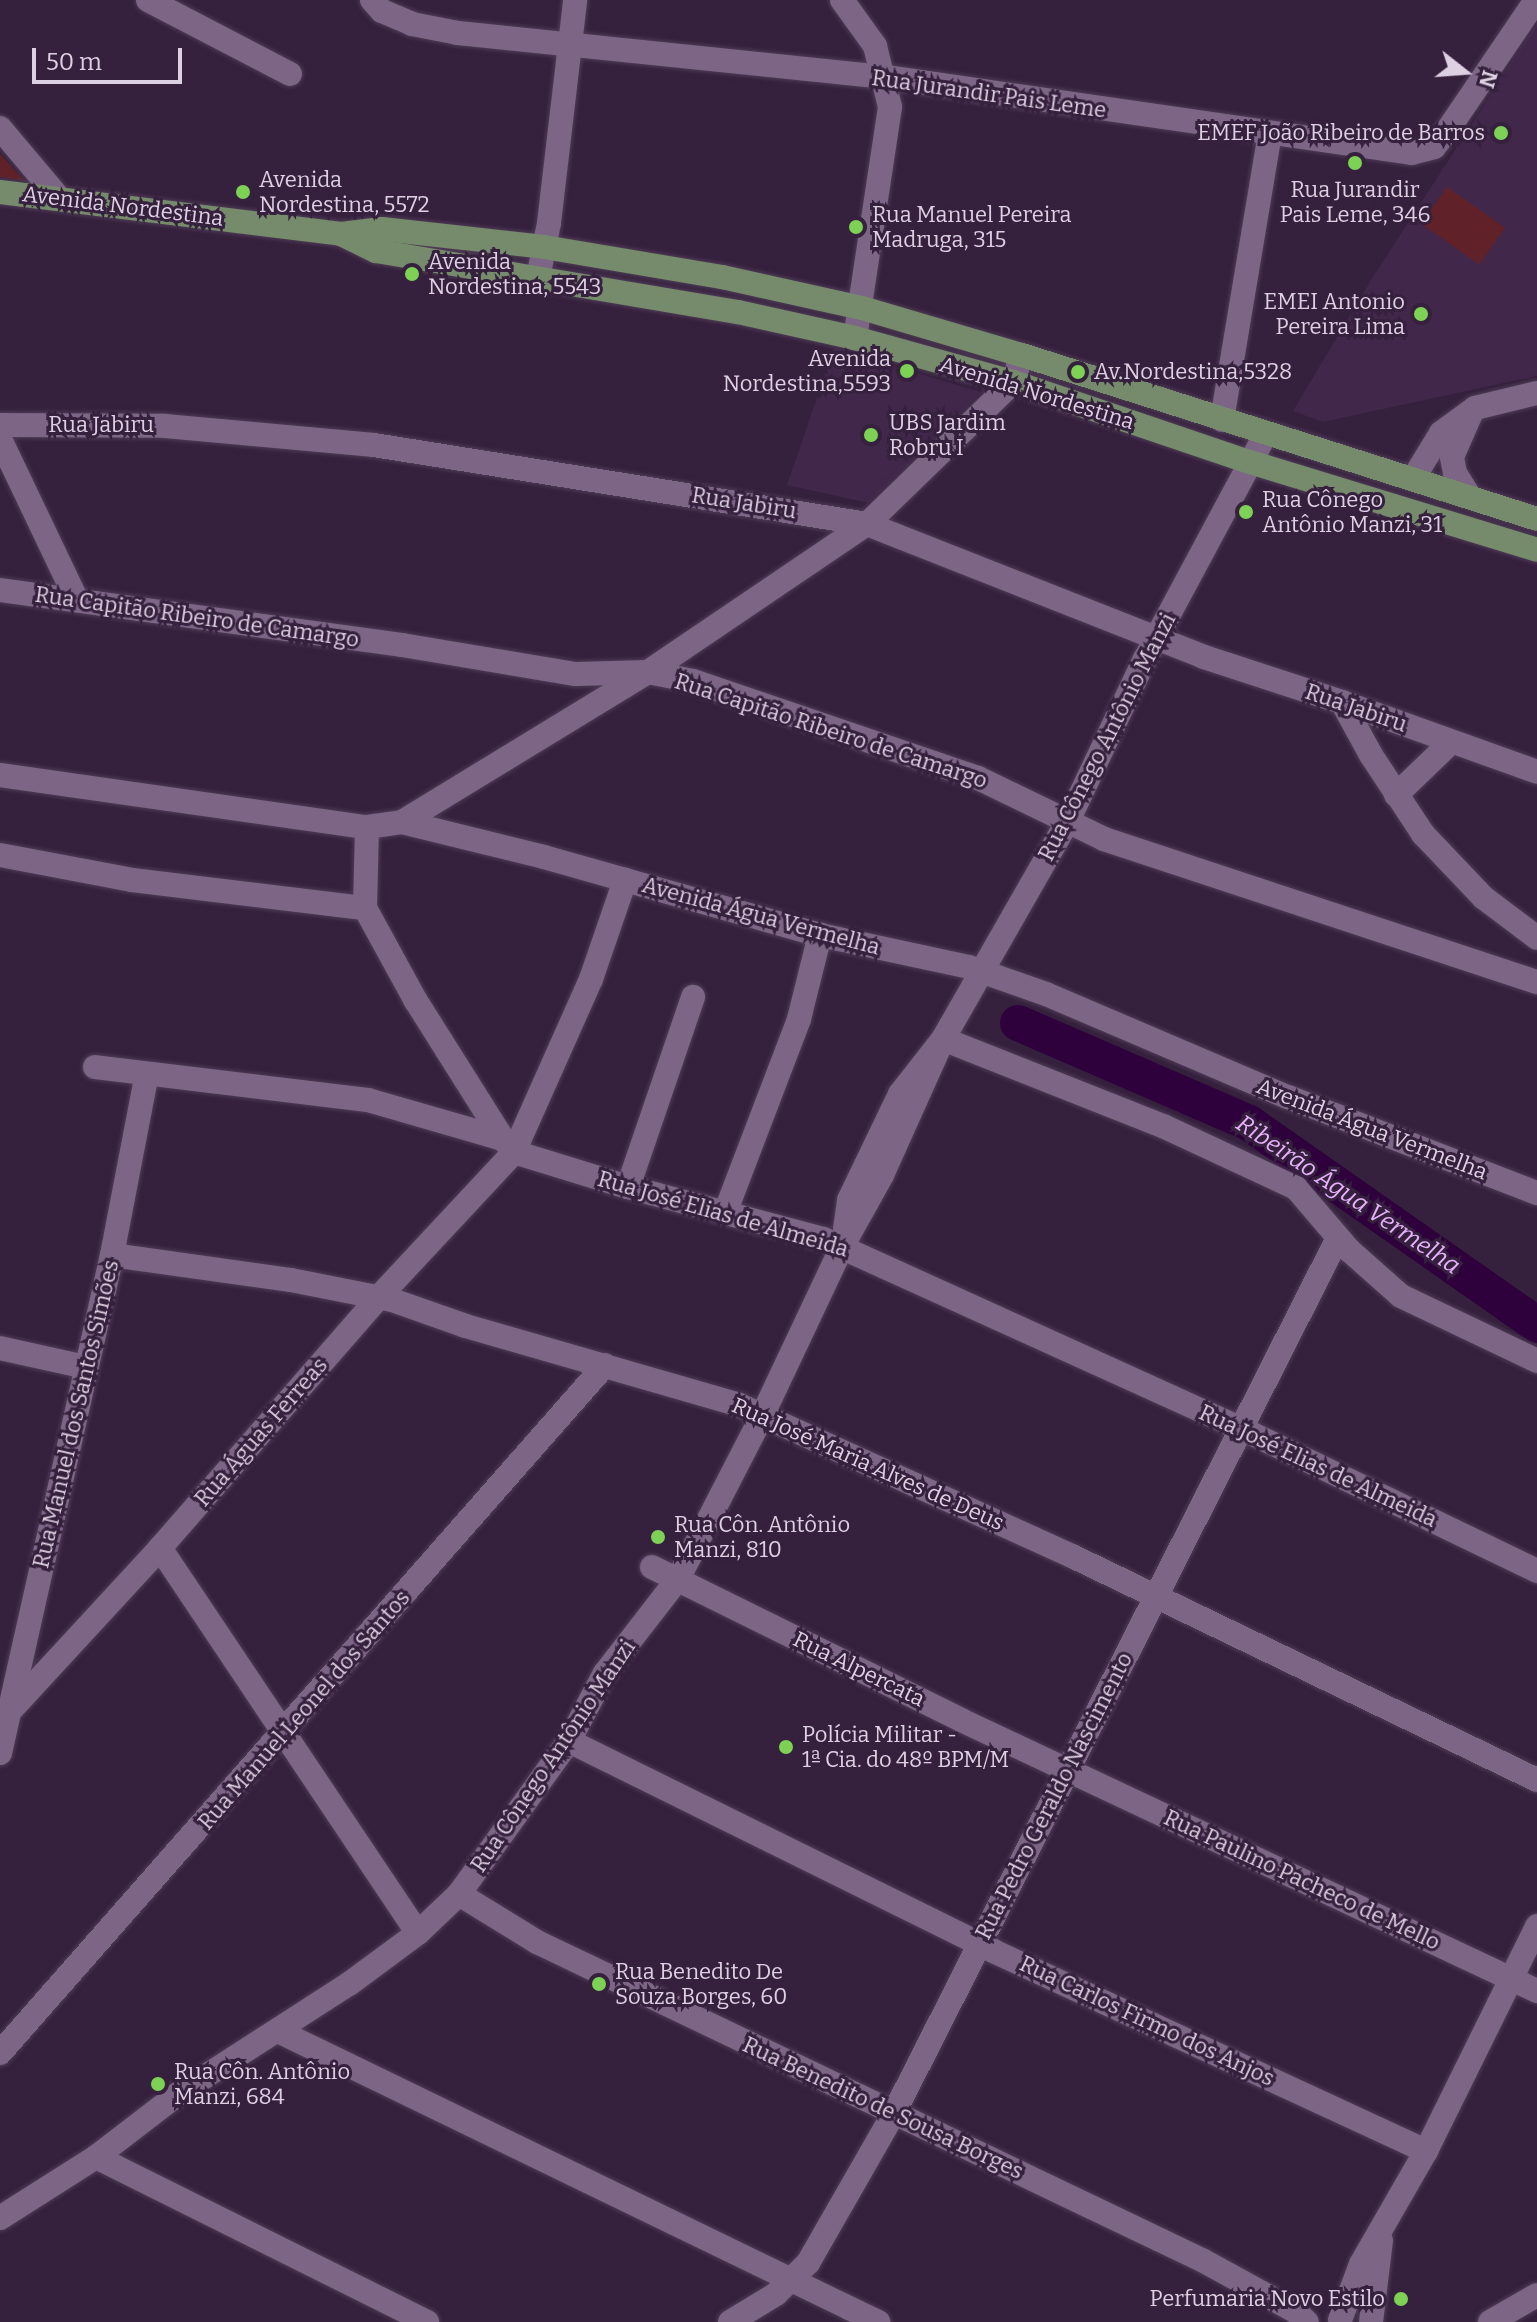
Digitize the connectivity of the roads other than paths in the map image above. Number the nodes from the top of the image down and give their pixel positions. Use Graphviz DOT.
graph roads {
  1 [pos="148,0"];
  2 [pos="372,0"];
  3 [pos="575,0"];
  4 [pos="842,0"];
  5 [pos="1536,0"];
  6 [pos="572,45"];
  7 [pos="290,74"];
  8 [pos="886,77"];
  9 [pos="0,128"];
  10 [pos="1270,134"];
  11 [pos="0,192"];
  12 [pos="59,198"];
  13 [pos="341,234"];
  14 [pos="544,247"];
  15 [pos="538,278"];
  16 [pos="862,308"];
  17 [pos="855,338"];
  18 [pos="1022,355"];
  19 [pos="1013,382"];
  20 [pos="1537,393"];
  21 [pos="1475,408"];
  22 [pos="1222,420"];
  23 [pos="0,425"];
  24 [pos="1266,433"];
  25 [pos="0,439"];
  26 [pos="1250,462"];
  27 [pos="1413,479"];
  28 [pos="1470,497"];
  29 [pos="1537,519"];
  30 [pos="867,524"];
  31 [pos="1534,550"];
  32 [pos="0,590"];
  33 [pos="76,598"];
  34 [pos="1155,639"];
  35 [pos="648,672"];
  36 [pos="1342,702"];
  37 [pos="1451,742"];
  38 [pos="1537,772"];
  39 [pos="0,775"];
  40 [pos="1396,795"];
  41 [pos="1068,821"];
  42 [pos="402,822"];
  43 [pos="367,827"];
  44 [pos="0,855"];
  45 [pos="625,880"];
  46 [pos="365,908"];
  47 [pos="820,935"];
  48 [pos="1537,938"];
  49 [pos="982,971"];
  50 [pos="1537,982"];
  51 [pos="693,997"];
  52 [pos="943,1039"];
  53 [pos="95,1067"];
  54 [pos="147,1074"];
  55 [pos="508,1145"];
  56 [pos="628,1187"];
  57 [pos="1537,1193"];
  58 [pos="725,1213"];
  59 [pos="1338,1238"];
  60 [pos="842,1247"];
  61 [pos="112,1255"];
  62 [pos="378,1298"];
  63 [pos="0,1348"];
  64 [pos="1537,1361"];
  65 [pos="605,1365"];
  66 [pos="86,1367"];
  67 [pos="763,1414"];
  68 [pos="1240,1428"];
  69 [pos="160,1548"];
  70 [pos="652,1567"];
  71 [pos="1537,1571"];
  72 [pos="678,1579"];
  73 [pos="1154,1596"];
  74 [pos="8,1713"];
  75 [pos="285,1732"];
  76 [pos="569,1741"];
  77 [pos="0,1753"];
  78 [pos="1067,1770"];
  79 [pos="1537,1780"];
  80 [pos="459,1894"];
  81 [pos="1537,1926"];
  82 [pos="418,1933"];
  83 [pos="979,1943"];
  84 [pos="1511,1979"];
  85 [pos="1537,1991"];
  86 [pos="280,2032"];
  87 [pos="0,2053"];
  88 [pos="894,2113"];
  89 [pos="1426,2151"];
  90 [pos="96,2157"];
  91 [pos="0,2218"];
  92 [pos="1382,2230"];
  93 [pos="792,2280"];
  94 [pos="1537,2295"];
  95 [pos="1343,2321"];
  96 [pos="427,2322"];
  97 [pos="730,2322"];
  98 [pos="878,2322"];
  99 [pos="1307,2322"];
  100 [pos="1371,2322"];
  101 [pos="1490,2322"];
  1 -- 7 [label="street"];
  2 -- 6 [label="street, Rua Jurandir Pais Leme"];
  3 -- 6 [label="street"];
  4 -- 8 [label="street"];
  5 -- 10 [label="street, Rua Jurandir Pais Leme"];
  6 -- 8 [label="street, Rua Jurandir Pais Leme"];
  6 -- 14 [label="street"];
  8 -- 10 [label="street, Rua Jurandir Pais Leme"];
  8 -- 16 [label="street"];
  9 -- 12 [label="street"];
  10 -- 22 [label="street"];
  11 -- 12 [label="main road, Avenida Nordestina"];
  12 -- 13 [label="main road, Avenida Nordestina"];
  13 -- 14 [label="main road, Avenida Nordestina"];
  13 -- 15 [label="main road, Avenida Nordestina"];
  14 -- 15 [label="street"];
  14 -- 16 [label="main road, Avenida Nordestina"];
  15 -- 17 [label="main road, Avenida Nordestina"];
  16 -- 17 [label="street"];
  16 -- 18 [label="main road, Avenida Nordestina"];
  17 -- 19 [label="main road, Avenida Nordestina"];
  18 -- 19 [label="street"];
  18 -- 22 [label="main road, Avenida Nordestina"];
  19 -- 26 [label="main road, Avenida Nordestina"];
  19 -- 30 [label="street"];
  20 -- 21 [label="street"];
  21 -- 27 [label="street"];
  21 -- 28 [label="street"];
  22 -- 24 [label="main road, Avenida Nordestina"];
  23 -- 30 [label="street, Rua Jabiru"];
  24 -- 26 [label="street, Rua Cônego Antônio Manzi"];
  24 -- 27 [label="main road, Avenida Nordestina"];
  25 -- 33 [label="street"];
  26 -- 31 [label="main road, Avenida Nordestina"];
  26 -- 34 [label="street, Rua Cônego Antônio Manzi"];
  27 -- 28 [label="main road, Avenida Nordestina"];
  28 -- 29 [label="main road, Avenida Nordestina"];
  30 -- 34 [label="street, Rua Jabiru"];
  30 -- 35 [label="street"];
  32 -- 33 [label="street, Rua Capitão Ribeiro de Camargo"];
  33 -- 35 [label="street, Rua Capitão Ribeiro de Camargo"];
  34 -- 36 [label="street, Rua Jabiru"];
  34 -- 41 [label="street, Rua Cônego Antônio Manzi"];
  35 -- 41 [label="street, Rua Capitão Ribeiro de Camargo"];
  35 -- 42 [label="street"];
  36 -- 37 [label="street, Rua Jabiru"];
  36 -- 40 [label="street"];
  37 -- 38 [label="street, Rua Jabiru"];
  37 -- 40 [label="street"];
  39 -- 43 [label="street, Avenida Água Vermelha"];
  40 -- 48 [label="street"];
  41 -- 49 [label="street, Rua Cônego Antônio Manzi"];
  41 -- 50 [label="street, Rua Capitão Ribeiro de Camargo"];
  42 -- 43 [label="street, Avenida Água Vermelha"];
  42 -- 45 [label="street, Avenida Água Vermelha"];
  43 -- 46 [label="street"];
  44 -- 46 [label="street"];
  45 -- 47 [label="street, Avenida Água Vermelha"];
  45 -- 55 [label="street, Rua Águas Ferreas"];
  46 -- 55 [label="street"];
  47 -- 49 [label="street, Avenida Água Vermelha"];
  47 -- 58 [label="street"];
  49 -- 52 [label="street, Rua Cônego Antônio Manzi"];
  49 -- 57 [label="street, Avenida Água Vermelha"];
  51 -- 56 [label="street"];
  52 -- 59 [label="street"];
  52 -- 60 [label="street, Rua Cônego Antônio Manzi"];
  53 -- 54 [label="street, Rua José Elias de Almeida"];
  54 -- 55 [label="street, Rua José Elias de Almeida"];
  54 -- 61 [label="street, Rua Manuel dos Santos Simões"];
  55 -- 56 [label="street, Rua José Elias de Almeida"];
  55 -- 62 [label="street, Rua Águas Ferreas"];
  56 -- 58 [label="street, Rua José Elias de Almeida"];
  58 -- 60 [label="street, Rua José Elias de Almeida"];
  59 -- 64 [label="street"];
  59 -- 68 [label="street, Rua Pedro Geraldo Nascimento"];
  60 -- 67 [label="street, Rua Cônego Antônio Manzi"];
  60 -- 68 [label="street, Rua José Elias de Almeida"];
  61 -- 62 [label="street, Rua José Maria Alves de Deus"];
  61 -- 66 [label="street, Rua Manuel dos Santos Simões"];
  62 -- 65 [label="street, Rua José Maria Alves de Deus"];
  62 -- 69 [label="street, Rua Águas Ferreas"];
  63 -- 66 [label="street"];
  65 -- 67 [label="street, Rua José Maria Alves de Deus"];
  65 -- 75 [label="street, Rua Manuel Leonel dos Santos"];
  66 -- 74 [label="street, Rua Manuel dos Santos Simões"];
  67 -- 72 [label="street, Rua Cônego Antônio Manzi"];
  67 -- 73 [label="street, Rua José Maria Alves de Deus"];
  68 -- 71 [label="street, Rua José Elias de Almeida"];
  68 -- 73 [label="street, Rua Pedro Geraldo Nascimento"];
  69 -- 74 [label="street, Rua Águas Ferreas"];
  69 -- 75 [label="street"];
  70 -- 72 [label="street, Rua Alpercata"];
  72 -- 76 [label="street, Rua Cônego Antônio Manzi"];
  72 -- 78 [label="street, Rua Alpercata"];
  73 -- 78 [label="street, Rua Pedro Geraldo Nascimento"];
  73 -- 79 [label="street, Rua José Maria Alves de Deus"];
  74 -- 77 [label="street, Rua Manuel dos Santos Simões"];
  75 -- 82 [label="street"];
  75 -- 87 [label="street, Rua Manuel Leonel dos Santos"];
  76 -- 80 [label="street, Rua Cônego Antônio Manzi"];
  76 -- 83 [label="street, Rua Carlos Firmo dos Anjos"];
  78 -- 83 [label="street, Rua Pedro Geraldo Nascimento"];
  78 -- 84 [label="street, Rua Paulino Pacheco de Mello"];
  80 -- 82 [label="street, Rua Cônego Antônio Manzi"];
  80 -- 88 [label="street, Rua Benedito de Sousa Borges"];
  81 -- 84 [label="street"];
  82 -- 86 [label="street, Rua Cônego Antônio Manzi"];
  83 -- 88 [label="street, Rua Pedro Geraldo Nascimento"];
  83 -- 89 [label="street, Rua Carlos Firmo dos Anjos"];
  84 -- 85 [label="street, Rua Paulino Pacheco de Mello"];
  84 -- 89 [label="street"];
  86 -- 90 [label="street, Rua Cônego Antônio Manzi"];
  86 -- 93 [label="street"];
  88 -- 93 [label="street, Rua Pedro Geraldo Nascimento"];
  88 -- 99 [label="street, Rua Benedito de Sousa Borges"];
  89 -- 92 [label="street"];
  90 -- 91 [label="street, Rua Cônego Antônio Manzi"];
  90 -- 96 [label="street"];
  92 -- 95 [label="street"];
  92 -- 100 [label="street"];
  93 -- 97 [label="street, Rua Pedro Geraldo Nascimento"];
  93 -- 98 [label="street"];
  94 -- 101 [label="street"];
}
